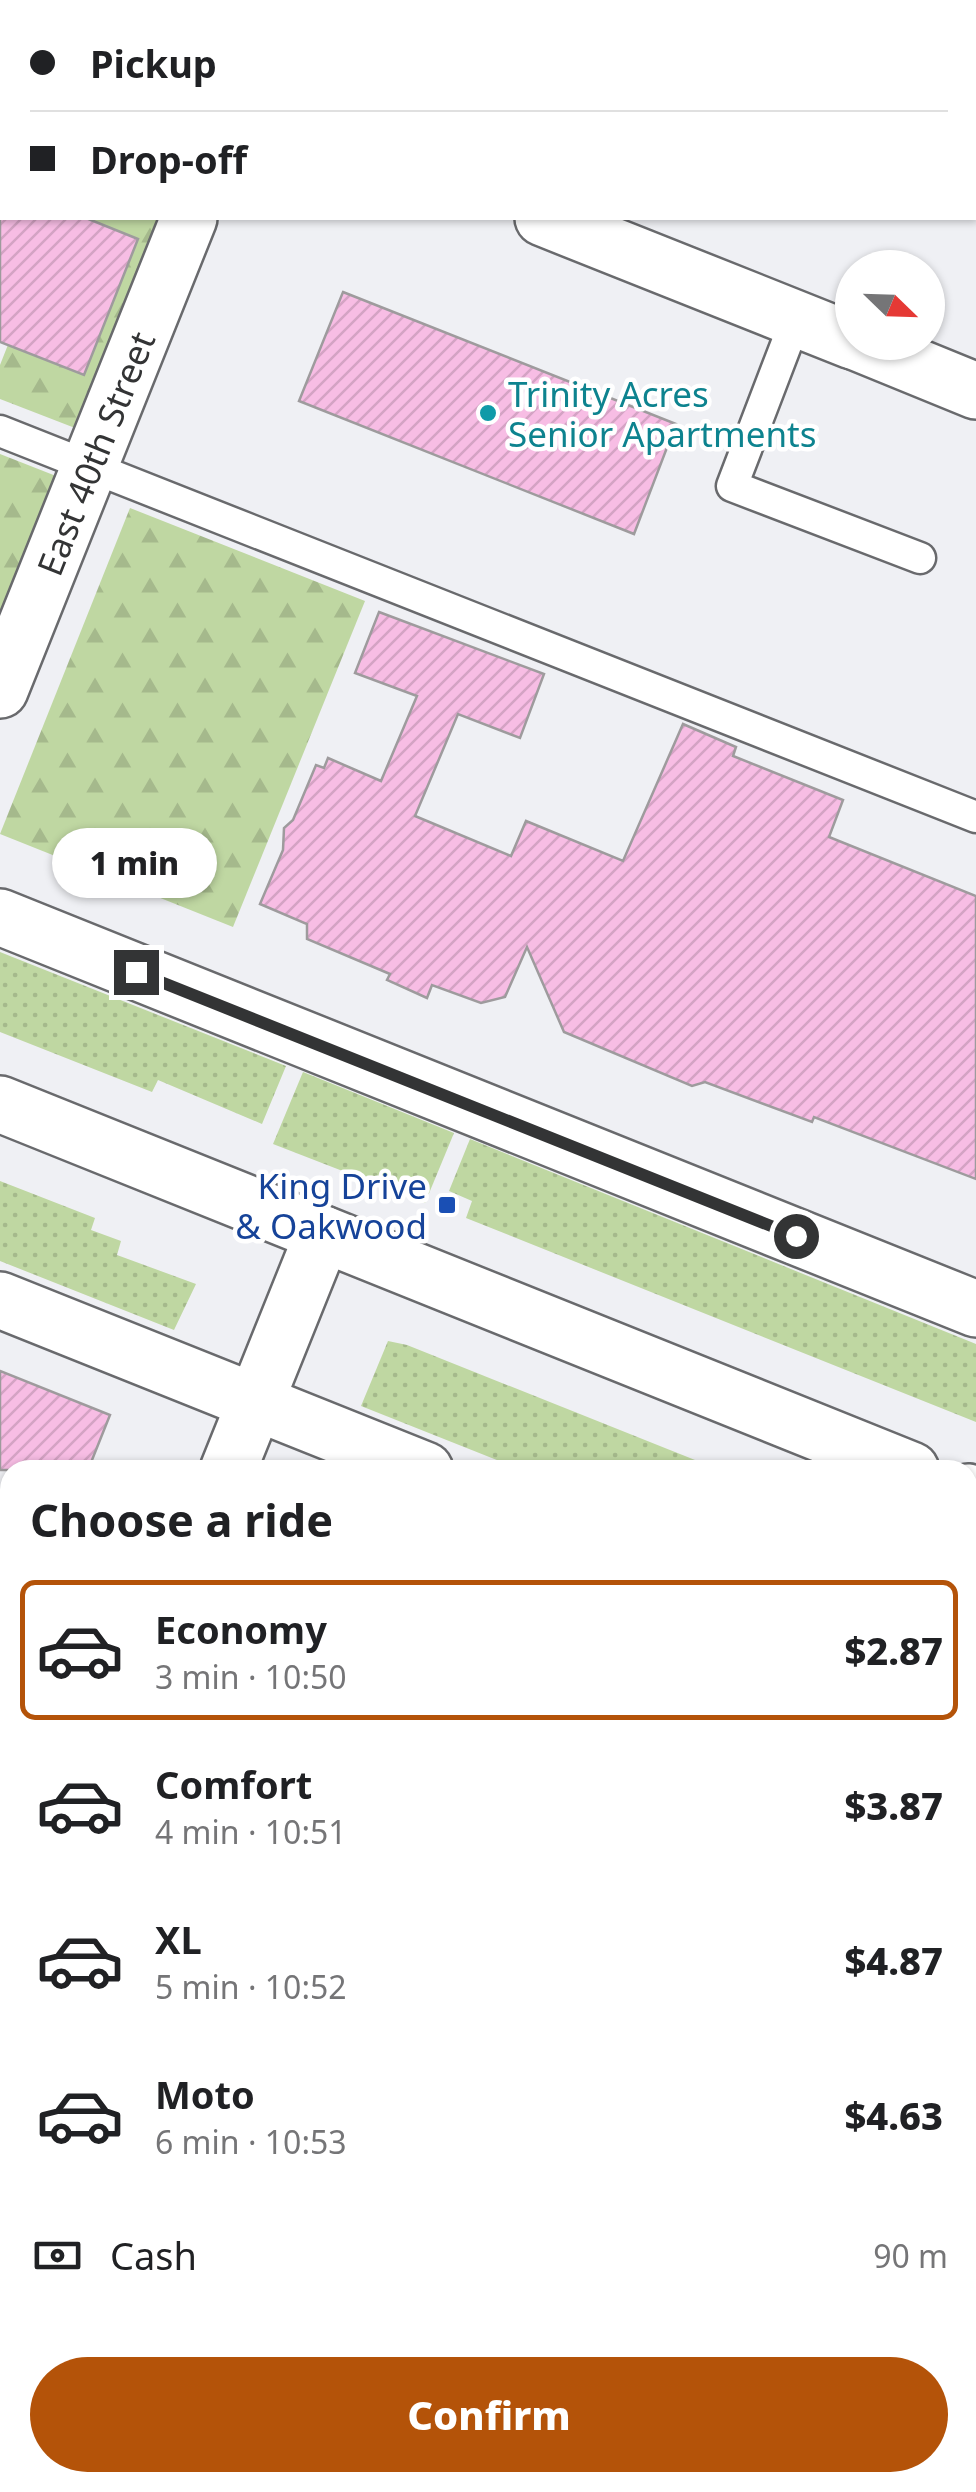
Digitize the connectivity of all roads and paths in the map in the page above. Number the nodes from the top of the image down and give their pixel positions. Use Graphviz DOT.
graph roads {
  1 [pos="188,220"];
  2 [pos="549,220"];
  3 [pos="796,318"];
  4 [pos="835,334"];
  5 [pos="900,360"];
  6 [pos="976,390"];
  7 [pos="0,431"];
  8 [pos="89,466"];
  9 [pos="920,558"];
  10 [pos="0,690"];
  11 [pos="976,817"];
  12 [pos="0,917"];
  13 [pos="0,1104"];
  14 [pos="323,1234"];
  15 [pos="0,1300"];
  16 [pos="976,1309"];
  17 [pos="256,1402"];
  18 [pos="232,1460"];
  19 [pos="400,1460"];
  20 [pos="886,1460"];
  1 -- 8 [label="street, East 40th Street"];
  2 -- 3 [label="street"];
  3 -- 4 [label="street"];
  3 -- 9 [label="lane"];
  5 -- 6 [label="street"];
  7 -- 8 [label="lane"];
  8 -- 10 [label="street, East 40th Street"];
  8 -- 11 [label="lane"];
  12 -- 16 [label="street"];
  13 -- 14 [label="street"];
  14 -- 17 [label="street"];
  14 -- 20 [label="street"];
  15 -- 17 [label="street"];
  17 -- 18 [label="street"];
  17 -- 19 [label="street"];
}
